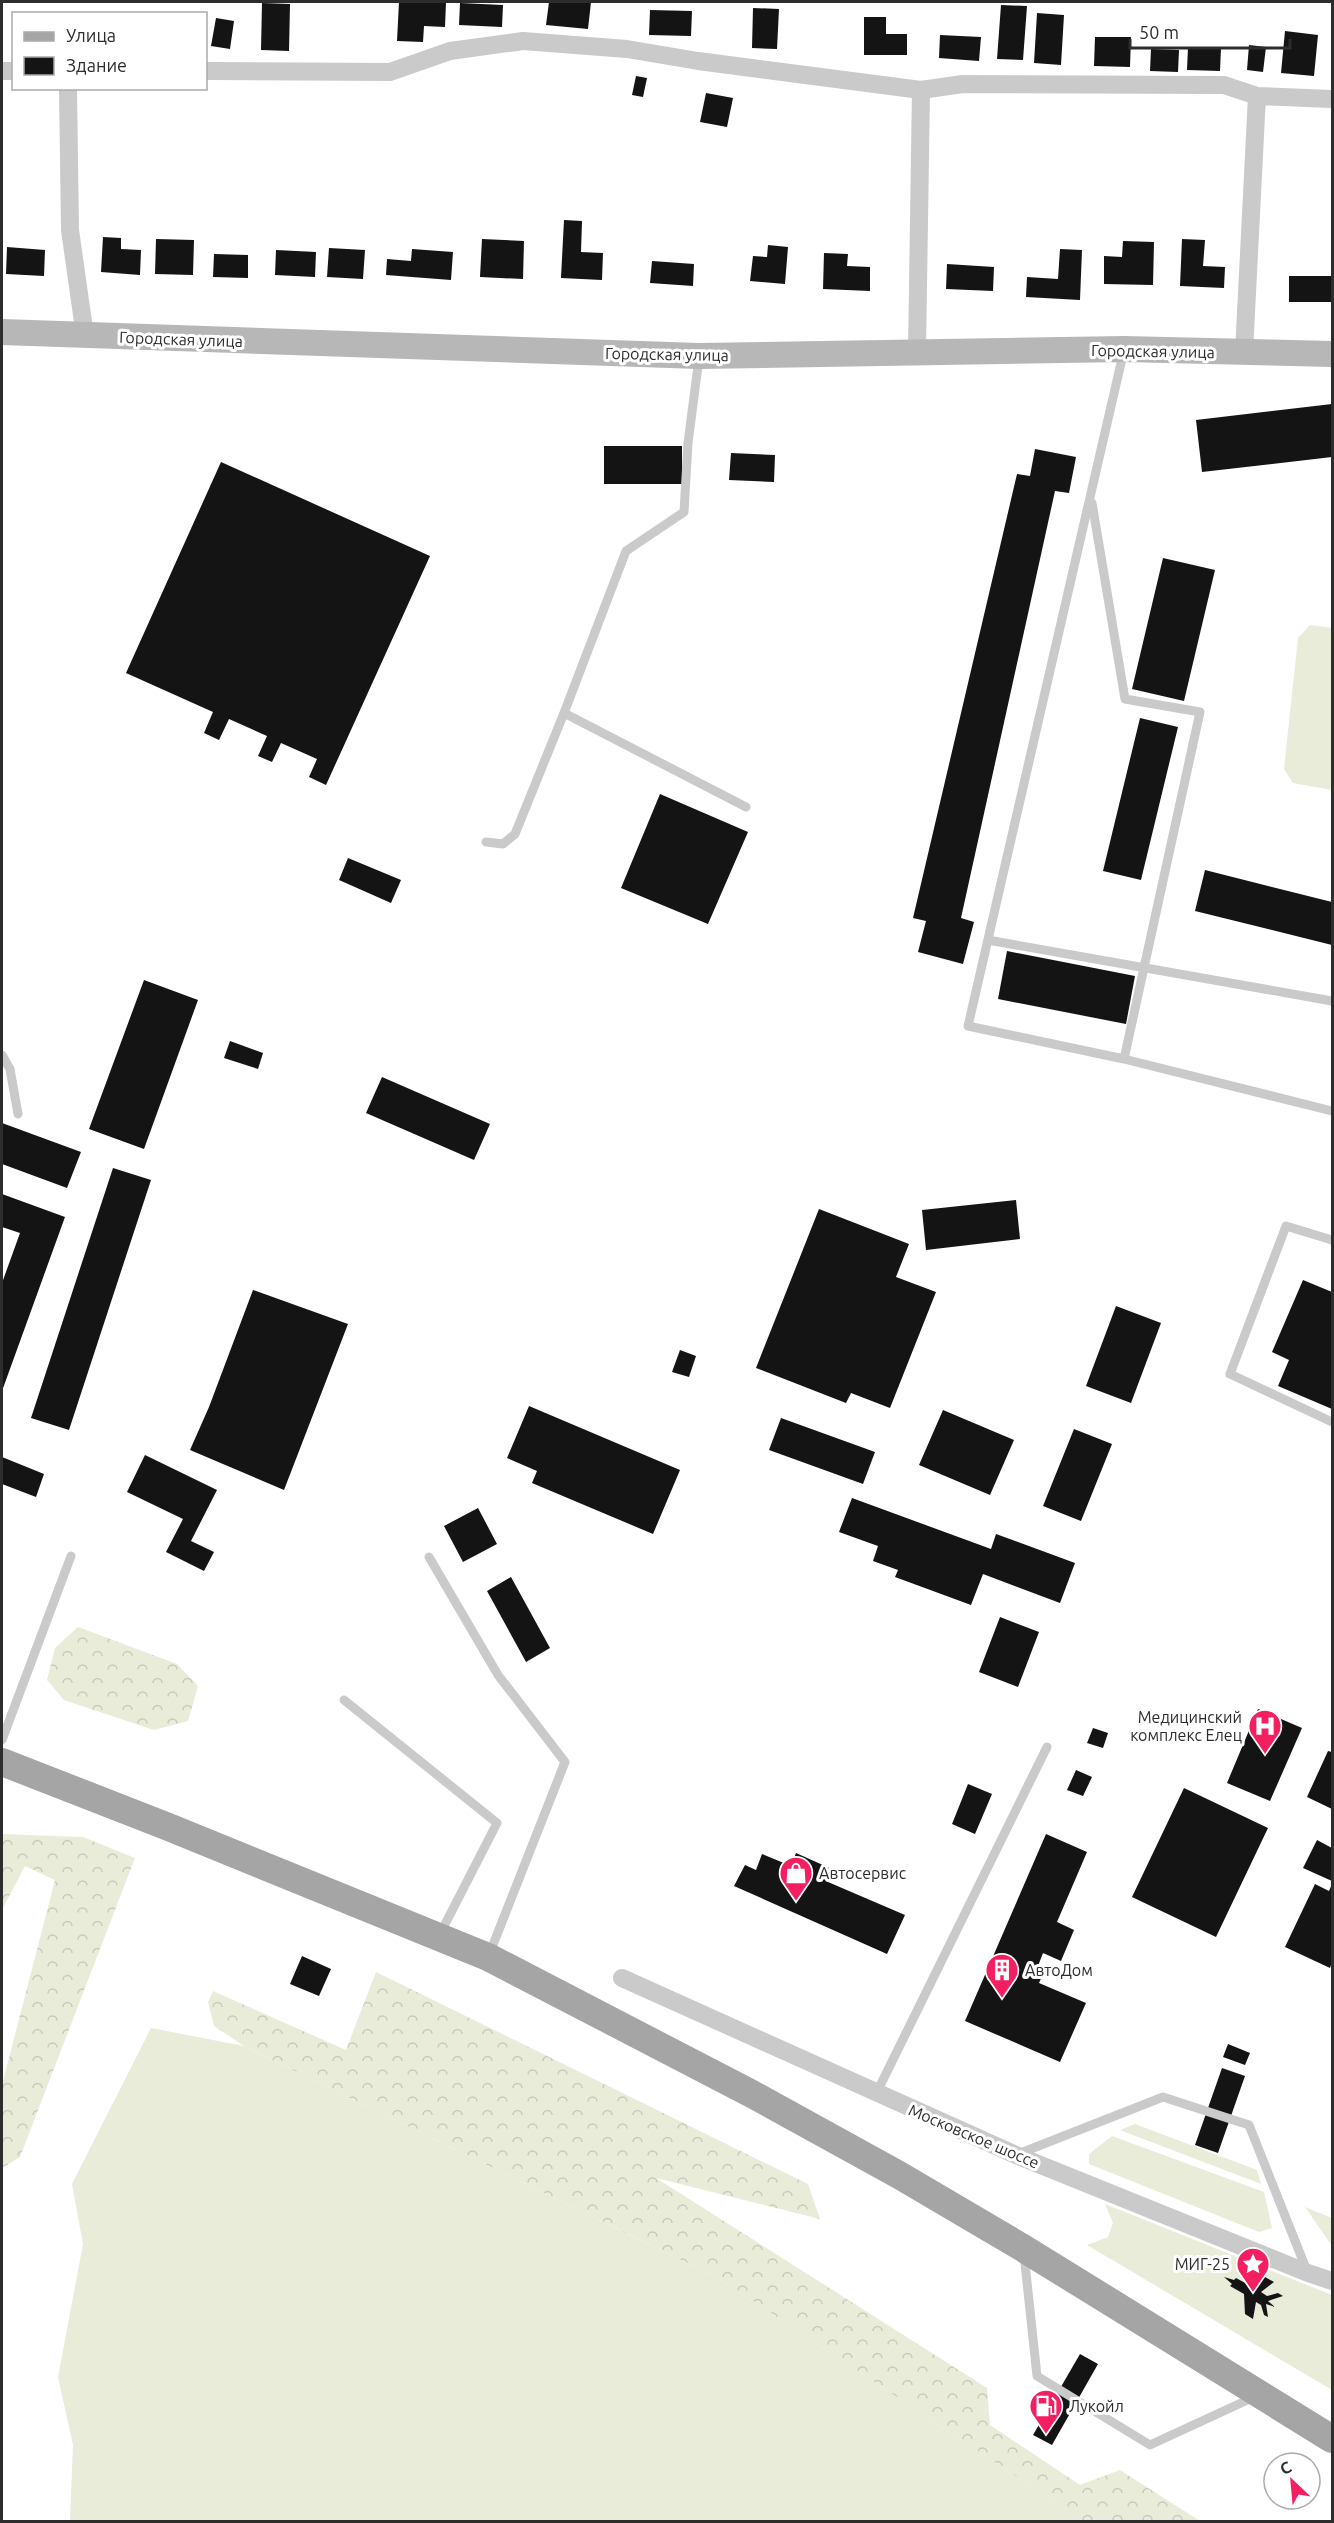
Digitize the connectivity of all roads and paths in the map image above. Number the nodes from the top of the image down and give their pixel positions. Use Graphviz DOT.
graph roads {
  1 [pos="207,71"];
  2 [pos="68,90"];
  3 [pos="921,90"];
  4 [pos="1257,96"];
  5 [pos="1332,99"];
  6 [pos="2,332"];
  7 [pos="86,336"];
  8 [pos="1124,349"];
  9 [pos="917,352"];
  10 [pos="1244,352"];
  11 [pos="1332,354"];
  12 [pos="699,356"];
  13 [pos="1091,498"];
  14 [pos="564,713"];
  15 [pos="746,807"];
  16 [pos="486,842"];
  17 [pos="988,940"];
  18 [pos="1145,968"];
  19 [pos="1332,1001"];
  20 [pos="2,1055"];
  21 [pos="1124,1059"];
  22 [pos="1332,1111"];
  23 [pos="18,1114"];
  24 [pos="1332,1240"];
  25 [pos="1332,1422"];
  26 [pos="71,1556"];
  27 [pos="429,1557"];
  28 [pos="344,1700"];
  29 [pos="2,1740"];
  30 [pos="1047,1747"];
  31 [pos="2,1762"];
  32 [pos="438,1937"];
  33 [pos="488,1957"];
  34 [pos="622,1978"];
  35 [pos="876,2094"];
  36 [pos="1016,2155"];
  37 [pos="1023,2248"];
  38 [pos="1308,2273"];
  39 [pos="1332,2281"];
  40 [pos="1261,2394"];
  41 [pos="1332,2439"];
  1 -- 3 [label="street"];
  2 -- 7 [label="street"];
  3 -- 4 [label="street"];
  3 -- 9 [label="street"];
  4 -- 5 [label="street"];
  4 -- 10 [label="street"];
  6 -- 7 [label="street, Городская улица"];
  7 -- 12 [label="street, Городская улица"];
  8 -- 9 [label="street, Городская улица"];
  8 -- 10 [label="street, Городская улица"];
  8 -- 13 [label="lane"];
  9 -- 12 [label="street, Городская улица"];
  10 -- 11 [label="street, Городская улица"];
  12 -- 14 [label="lane"];
  13 -- 17 [label="lane"];
  13 -- 18 [label="lane"];
  14 -- 15 [label="lane"];
  14 -- 16 [label="lane"];
  17 -- 18 [label="lane"];
  17 -- 21 [label="lane"];
  18 -- 19 [label="lane"];
  18 -- 21 [label="lane"];
  20 -- 23 [label="lane"];
  21 -- 22 [label="lane"];
  24 -- 25 [label="lane"];
  26 -- 29 [label="lane"];
  27 -- 33 [label="lane"];
  28 -- 32 [label="lane"];
  30 -- 35 [label="lane"];
  31 -- 32 [label="main road"];
  32 -- 33 [label="main road"];
  33 -- 37 [label="main road"];
  34 -- 35 [label="street, Московское шоссе"];
  35 -- 36 [label="street, Московское шоссе"];
  36 -- 38 [label="street, Московское шоссе"];
  36 -- 38 [label="lane"];
  37 -- 40 [label="main road"];
  37 -- 40 [label="lane"];
  38 -- 39 [label="street, Московское шоссе"];
  40 -- 41 [label="main road"];
}
